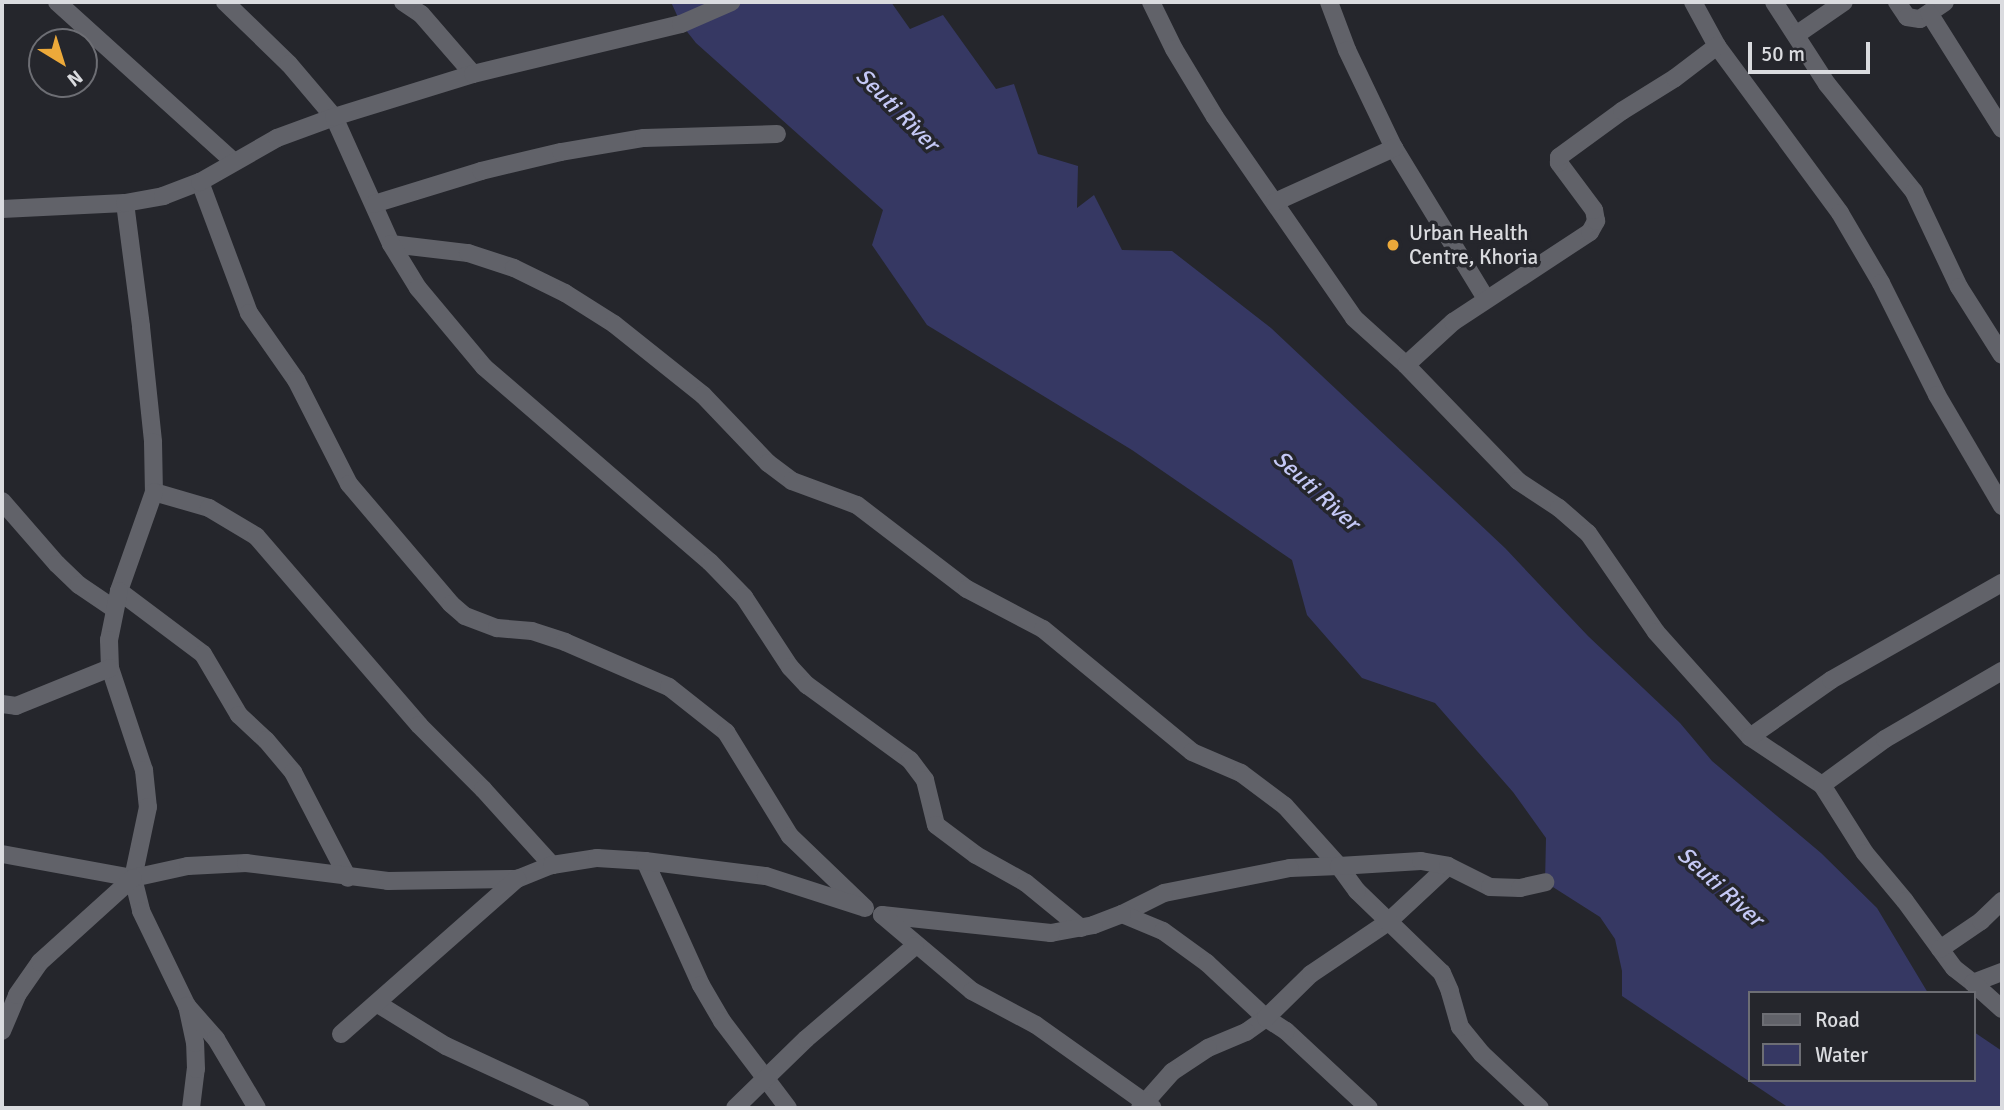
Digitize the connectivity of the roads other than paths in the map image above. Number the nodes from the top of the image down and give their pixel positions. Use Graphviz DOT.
graph roads {
  1 [pos="57,2"];
  2 [pos="225,2"];
  3 [pos="403,2"];
  4 [pos="730,2"];
  5 [pos="1152,2"];
  6 [pos="1329,2"];
  7 [pos="1693,2"];
  8 [pos="1774,2"];
  9 [pos="1844,2"];
  10 [pos="1897,2"];
  11 [pos="1945,2"];
  12 [pos="1929,13"];
  13 [pos="1796,35"];
  14 [pos="1717,46"];
  15 [pos="473,75"];
  16 [pos="334,117"];
  17 [pos="2002,129"];
  18 [pos="778,134"];
  19 [pos="1394,149"];
  20 [pos="233,161"];
  21 [pos="200,182"];
  22 [pos="1275,202"];
  23 [pos="124,203"];
  24 [pos="374,204"];
  25 [pos="2,209"];
  26 [pos="391,244"];
  27 [pos="1486,299"];
  28 [pos="2002,355"];
  29 [pos="1406,365"];
  30 [pos="154,492"];
  31 [pos="2,501"];
  32 [pos="2002,506"];
  33 [pos="2002,583"];
  34 [pos="119,591"];
  35 [pos="113,608"];
  36 [pos="110,668"];
  37 [pos="2002,671"];
  38 [pos="2,704"];
  39 [pos="1750,737"];
  40 [pos="1822,785"];
  41 [pos="2,854"];
  42 [pos="645,861"];
  43 [pos="552,865"];
  44 [pos="1339,866"];
  45 [pos="1448,866"];
  46 [pos="133,878"];
  47 [pos="348,878"];
  48 [pos="517,879"];
  49 [pos="1545,881"];
  50 [pos="2002,901"];
  51 [pos="874,912"];
  52 [pos="1122,914"];
  53 [pos="1388,922"];
  54 [pos="1081,928"];
  55 [pos="915,946"];
  56 [pos="1940,949"];
  57 [pos="2002,972"];
  58 [pos="1973,983"];
  59 [pos="378,1003"];
  60 [pos="187,1006"];
  61 [pos="2002,1009"];
  62 [pos="1266,1018"];
  63 [pos="2,1031"];
  64 [pos="341,1034"];
  65 [pos="764,1080"];
  66 [pos="1146,1106"];
  67 [pos="191,1108"];
  68 [pos="257,1108"];
  69 [pos="580,1108"];
  70 [pos="735,1108"];
  71 [pos="788,1108"];
  72 [pos="1369,1108"];
  73 [pos="1540,1108"];
  1 -- 20 [label="street"];
  2 -- 16 [label="street"];
  3 -- 15 [label="street"];
  4 -- 15 [label="street"];
  5 -- 22 [label="street"];
  6 -- 19 [label="street"];
  7 -- 14 [label="street"];
  8 -- 13 [label="street"];
  9 -- 13 [label="street"];
  10 -- 12 [label="street"];
  11 -- 12 [label="street"];
  12 -- 17 [label="street"];
  13 -- 28 [label="street"];
  14 -- 27 [label="street"];
  14 -- 32 [label="street"];
  15 -- 16 [label="street"];
  16 -- 20 [label="street"];
  16 -- 24 [label="street"];
  18 -- 24 [label="street"];
  19 -- 22 [label="street"];
  19 -- 27 [label="street"];
  20 -- 21 [label="street"];
  21 -- 23 [label="street"];
  21 -- 51 [label="street"];
  22 -- 29 [label="street"];
  23 -- 25 [label="street"];
  23 -- 30 [label="street"];
  24 -- 26 [label="street"];
  26 -- 44 [label="street"];
  26 -- 54 [label="street"];
  27 -- 29 [label="street"];
  29 -- 39 [label="street"];
  30 -- 34 [label="street"];
  30 -- 43 [label="street"];
  31 -- 35 [label="street"];
  33 -- 39 [label="street"];
  34 -- 35 [label="street"];
  34 -- 47 [label="street"];
  35 -- 36 [label="street"];
  36 -- 38 [label="street"];
  36 -- 46 [label="street"];
  37 -- 40 [label="street"];
  39 -- 40 [label="street"];
  40 -- 56 [label="street"];
  41 -- 46 [label="street"];
  42 -- 43 [label="street"];
  42 -- 51 [label="street"];
  42 -- 65 [label="street"];
  43 -- 48 [label="street"];
  44 -- 45 [label="street"];
  44 -- 52 [label="street"];
  44 -- 53 [label="street"];
  45 -- 49 [label="street"];
  45 -- 53 [label="street"];
  46 -- 47 [label="street"];
  46 -- 60 [label="street"];
  46 -- 63 [label="street"];
  47 -- 48 [label="street"];
  48 -- 59 [label="street"];
  50 -- 56 [label="street"];
  51 -- 54 [label="street"];
  51 -- 55 [label="street"];
  52 -- 54 [label="street"];
  52 -- 62 [label="street"];
  53 -- 62 [label="street"];
  53 -- 73 [label="street"];
  55 -- 65 [label="street"];
  55 -- 66 [label="street"];
  56 -- 58 [label="street"];
  57 -- 58 [label="street"];
  58 -- 61 [label="street"];
  59 -- 64 [label="street"];
  59 -- 69 [label="street"];
  60 -- 67 [label="street"];
  60 -- 68 [label="street"];
  62 -- 66 [label="street"];
  62 -- 72 [label="street"];
  65 -- 70 [label="street"];
  65 -- 71 [label="street"];
}
